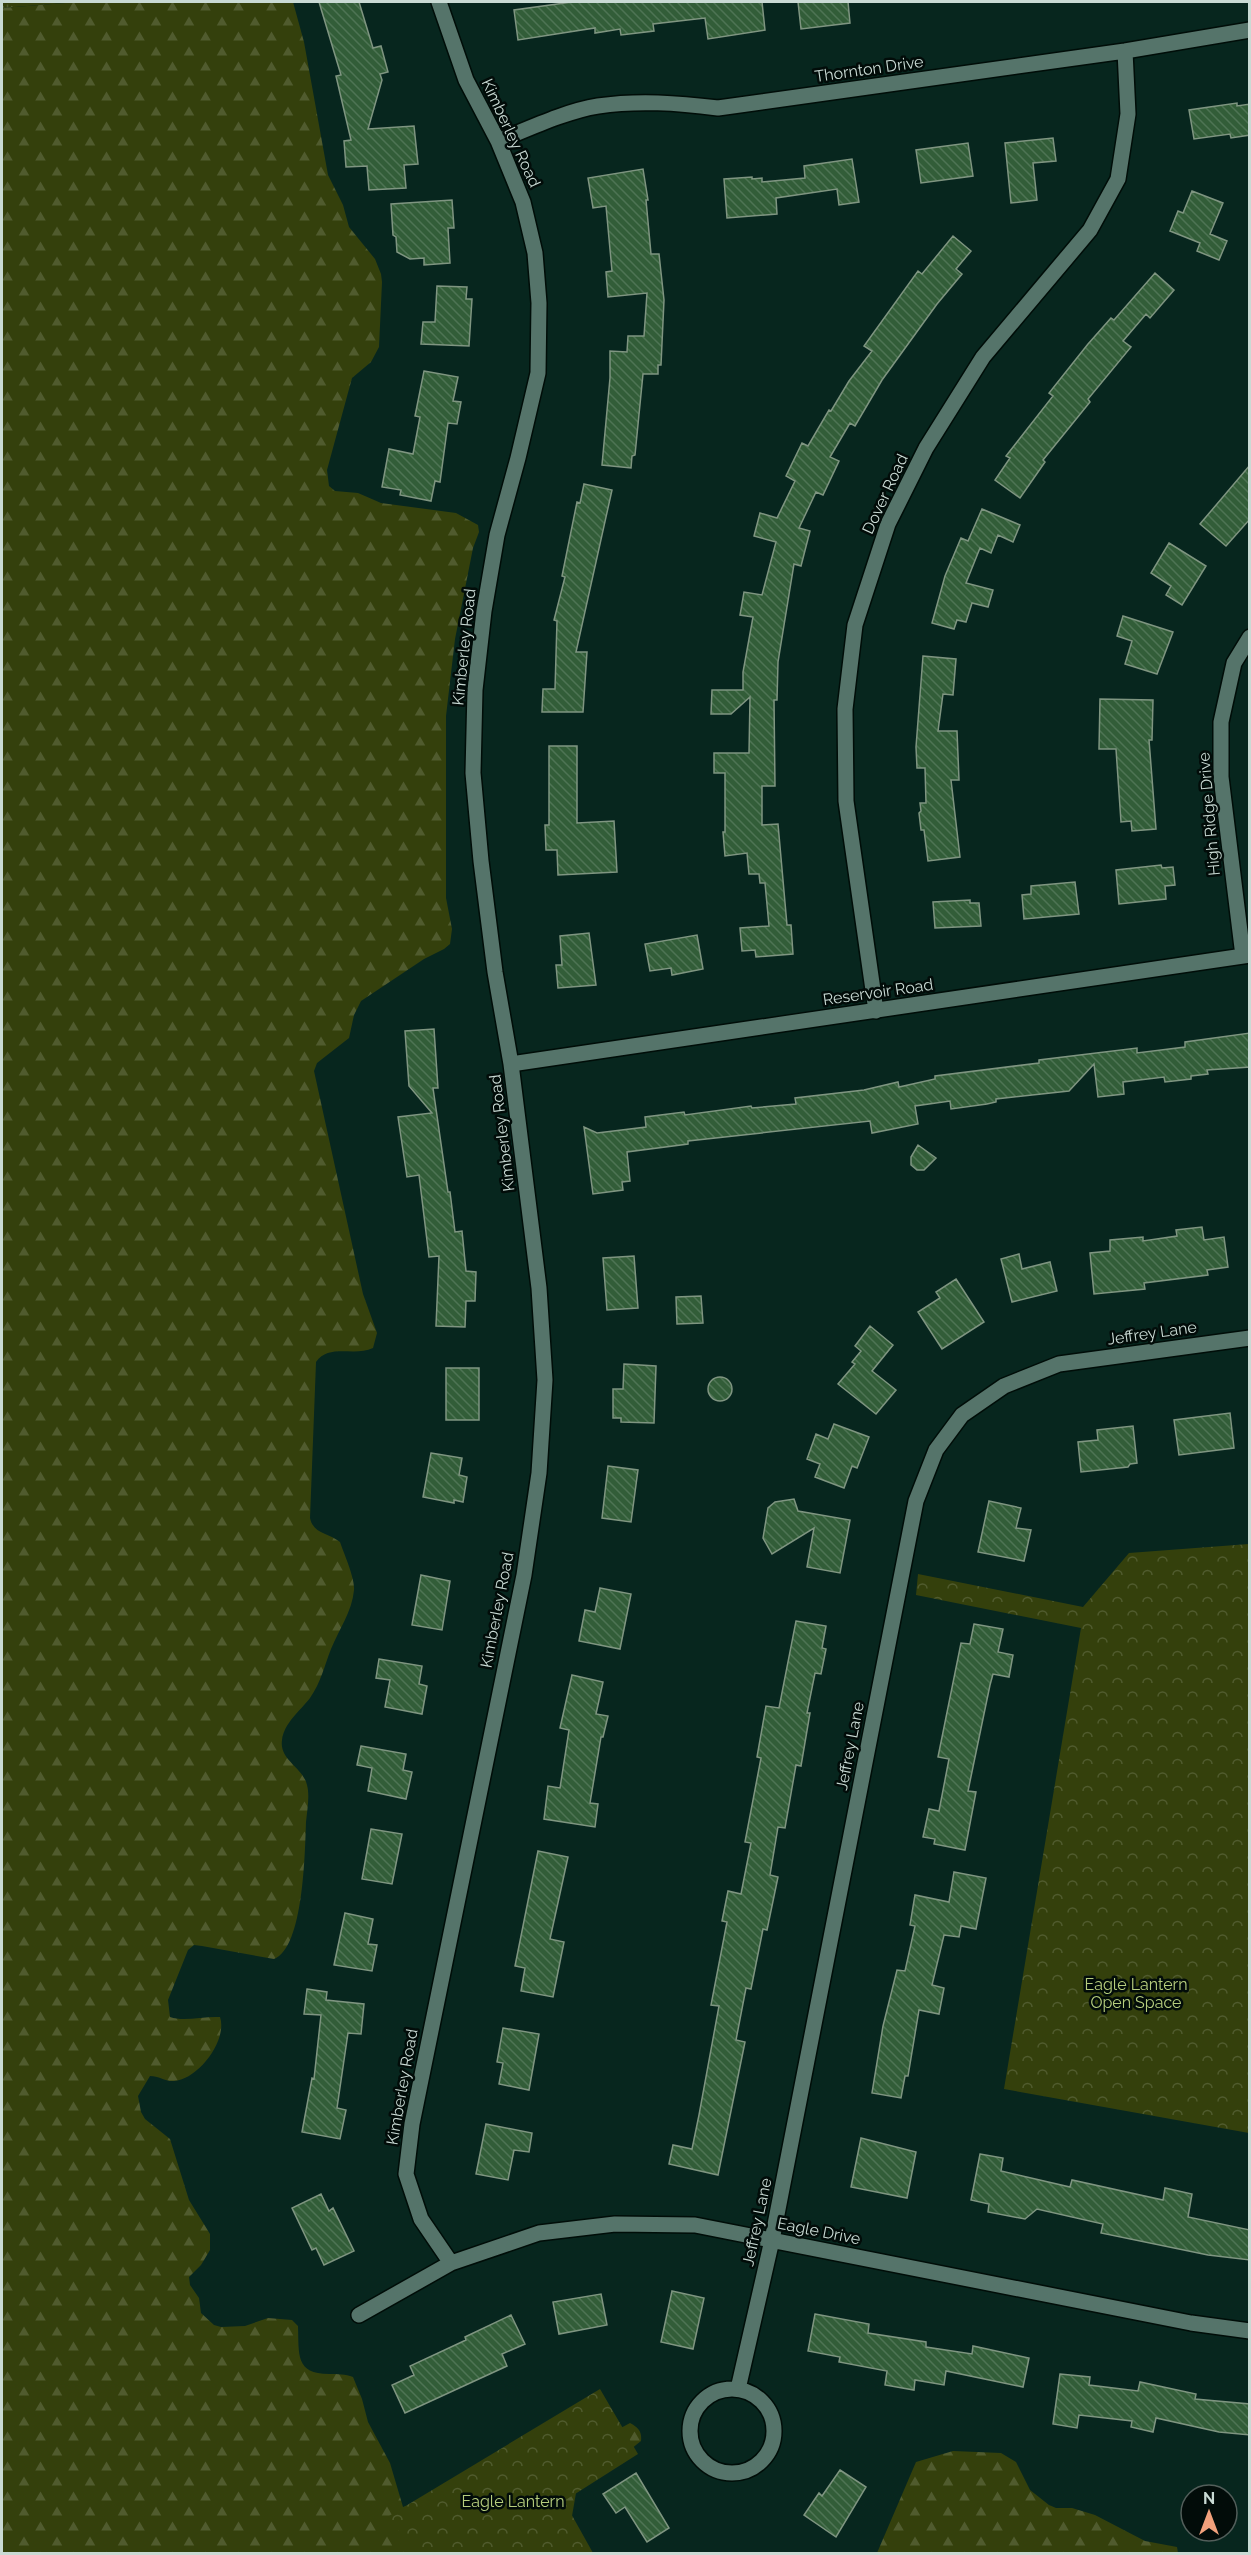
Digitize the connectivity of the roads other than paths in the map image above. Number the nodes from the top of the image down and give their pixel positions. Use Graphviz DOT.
graph roads {
  1 [pos="439,2"];
  2 [pos="1250,30"];
  3 [pos="1125,51"];
  4 [pos="498,141"];
  5 [pos="1250,637"];
  6 [pos="1246,956"];
  7 [pos="876,1011"];
  8 [pos="512,1064"];
  9 [pos="1250,1338"];
  10 [pos="772,2240"];
  11 [pos="451,2263"];
  12 [pos="359,2315"];
  13 [pos="1250,2331"];
  14 [pos="738,2389"];
  1 -- 4 [label="street, Kimberley Road"];
  2 -- 3 [label="street, Thornton Drive"];
  3 -- 4 [label="street, Thornton Drive"];
  3 -- 7 [label="street, Dover Road"];
  4 -- 8 [label="street, Kimberley Road"];
  5 -- 6 [label="street, High Ridge Drive"];
  6 -- 7 [label="street, Reservoir Road"];
  7 -- 8 [label="street, Reservoir Road"];
  8 -- 11 [label="street, Kimberley Road"];
  9 -- 10 [label="street, Jeffrey Lane"];
  10 -- 11 [label="street, Eagle Drive"];
  10 -- 13 [label="street, Eagle Drive"];
  10 -- 14 [label="street, Jeffrey Lane"];
  11 -- 12 [label="street, Eagle Drive"];
  14 -- 14 [label="street"];
}
